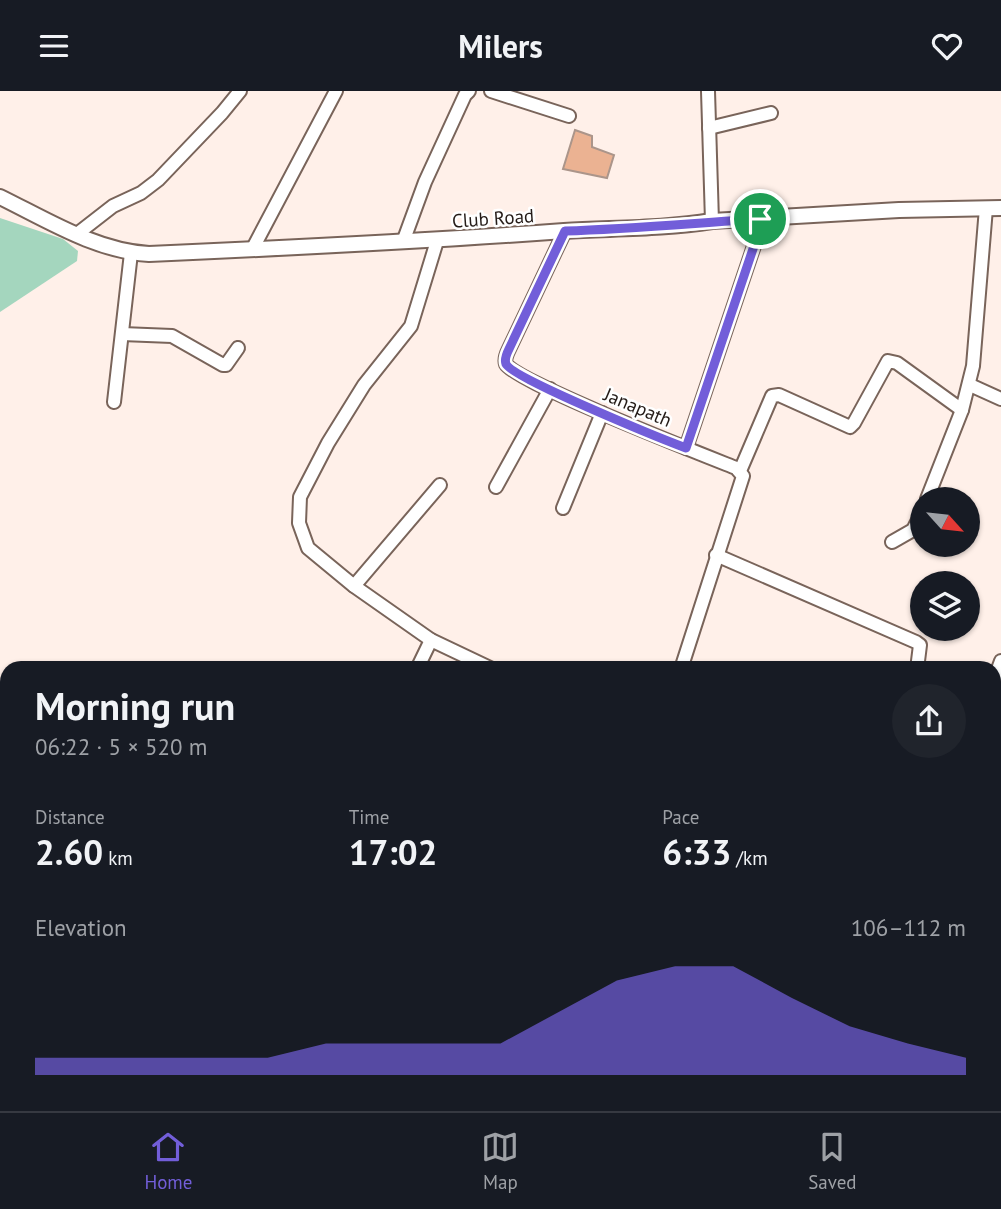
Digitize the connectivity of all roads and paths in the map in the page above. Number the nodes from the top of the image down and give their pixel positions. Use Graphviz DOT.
graph roads {
  1 [pos="240,91"];
  2 [pos="336,91"];
  3 [pos="469,91"];
  4 [pos="491,91"];
  5 [pos="709,91"];
  6 [pos="771,113"];
  7 [pos="569,117"];
  8 [pos="709,128"];
  9 [pos="0,197"];
  10 [pos="986,208"];
  11 [pos="1001,208"];
  12 [pos="760,219"];
  13 [pos="712,221"];
  14 [pos="565,231"];
  15 [pos="77,234"];
  16 [pos="437,241"];
  17 [pos="403,242"];
  18 [pos="252,250"];
  19 [pos="131,253"];
  20 [pos="122,334"];
  21 [pos="238,348"];
  22 [pos="970,385"];
  23 [pos="550,389"];
  24 [pos="1001,399"];
  25 [pos="114,402"];
  26 [pos="962,410"];
  27 [pos="602,413"];
  28 [pos="686,448"];
  29 [pos="740,471"];
  30 [pos="440,485"];
  31 [pos="496,487"];
  32 [pos="932,487"];
  33 [pos="563,508"];
  34 [pos="910,532"];
  35 [pos="892,542"];
  36 [pos="716,555"];
  37 [pos="354,586"];
  38 [pos="431,640"];
  39 [pos="421,661"];
  40 [pos="475,661"];
  41 [pos="683,661"];
  42 [pos="918,661"];
  1 -- 15 [label="street"];
  2 -- 18 [label="street"];
  3 -- 17 [label="street"];
  4 -- 7 [label="street"];
  5 -- 8 [label="street"];
  6 -- 8 [label="street"];
  8 -- 13 [label="street"];
  9 -- 15 [label="street, Club Road"];
  10 -- 11 [label="street, Club Road"];
  10 -- 12 [label="street, Club Road"];
  10 -- 22 [label="street"];
  12 -- 13 [label="street, Club Road"];
  12 -- 28 [label="street"];
  13 -- 14 [label="street, Club Road"];
  14 -- 16 [label="street, Club Road"];
  14 -- 23 [label="street, Janapath"];
  15 -- 19 [label="street, Club Road"];
  16 -- 17 [label="street, Club Road"];
  16 -- 37 [label="street"];
  17 -- 18 [label="street, Club Road"];
  18 -- 19 [label="street, Club Road"];
  19 -- 20 [label="street"];
  20 -- 21 [label="street"];
  20 -- 25 [label="street"];
  22 -- 24 [label="street"];
  22 -- 26 [label="street"];
  23 -- 27 [label="street, Janapath"];
  23 -- 31 [label="street"];
  26 -- 29 [label="street"];
  26 -- 32 [label="street"];
  27 -- 28 [label="street, Janapath"];
  27 -- 33 [label="street"];
  28 -- 29 [label="street, Janapath"];
  29 -- 36 [label="street"];
  30 -- 37 [label="street"];
  34 -- 35 [label="street"];
  36 -- 41 [label="street"];
  36 -- 42 [label="street"];
  37 -- 38 [label="street"];
  38 -- 39 [label="street"];
  38 -- 40 [label="street"];
}
